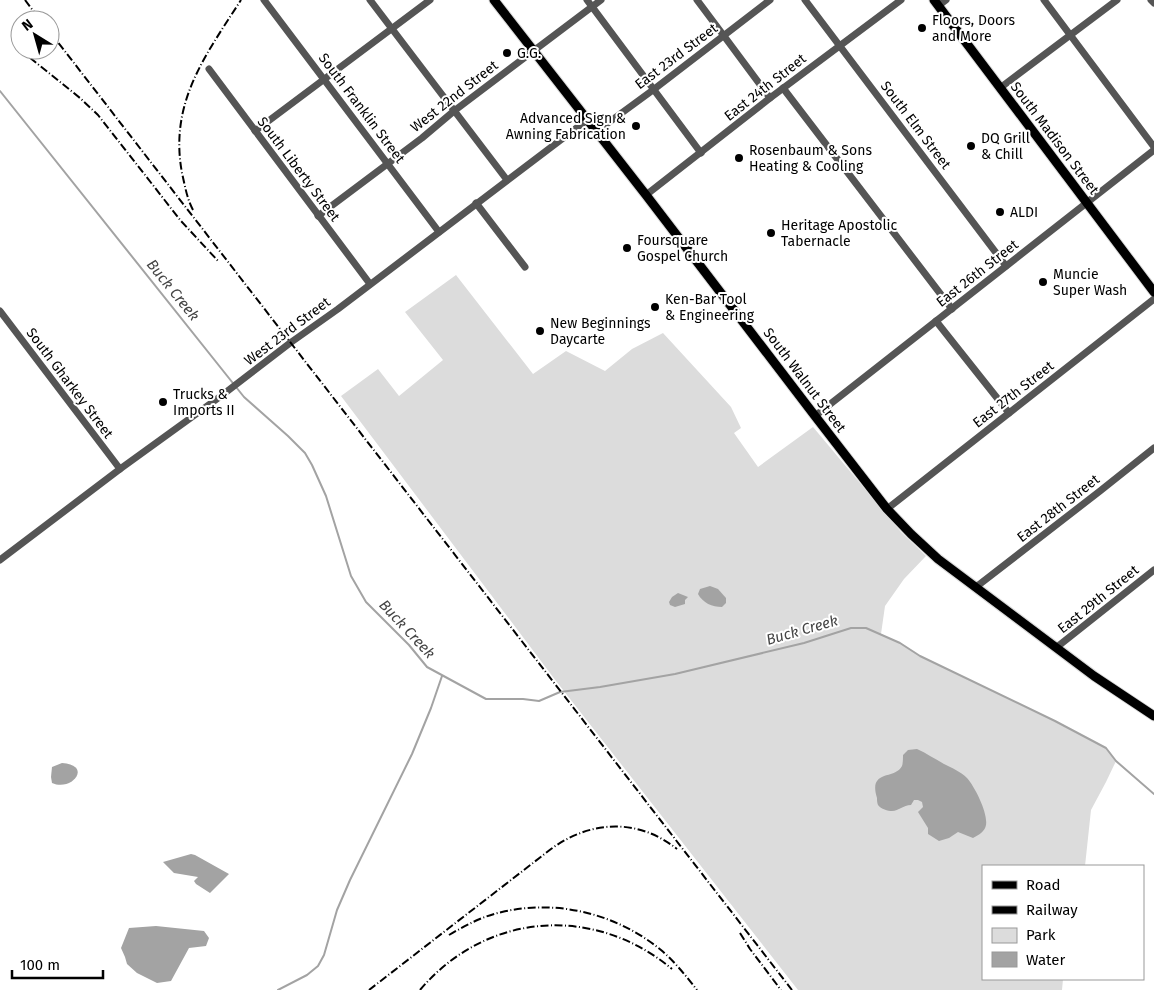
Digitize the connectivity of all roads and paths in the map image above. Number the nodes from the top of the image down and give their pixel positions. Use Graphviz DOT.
graph roads {
  1 [pos="264,0"];
  2 [pos="370,0"];
  3 [pos="430,0"];
  4 [pos="494,0"];
  5 [pos="587,0"];
  6 [pos="600,0"];
  7 [pos="697,0"];
  8 [pos="770,0"];
  9 [pos="805,0"];
  10 [pos="901,0"];
  11 [pos="1044,0"];
  12 [pos="1117,0"];
  13 [pos="1152,0"];
  14 [pos="939,2"];
  15 [pos="1154,3"];
  16 [pos="592,6"];
  17 [pos="391,29"];
  18 [pos="1070,35"];
  19 [pos="724,36"];
  20 [pos="840,45"];
  21 [pos="534,50"];
  22 [pos="209,68"];
  23 [pos="324,79"];
  24 [pos="783,88"];
  25 [pos="1000,88"];
  26 [pos="653,90"];
  27 [pos="770,98"];
  28 [pos="454,111"];
  29 [pos="587,120"];
  30 [pos="255,131"];
  31 [pos="597,131"];
  32 [pos="1154,148"];
  33 [pos="701,153"];
  34 [pos="388,164"];
  35 [pos="507,180"];
  36 [pos="646,195"];
  37 [pos="476,203"];
  38 [pos="1087,203"];
  39 [pos="318,216"];
  40 [pos="439,232"];
  41 [pos="525,266"];
  42 [pos="1006,266"];
  43 [pos="370,284"];
  44 [pos="1154,292"];
  45 [pos="1154,299"];
  46 [pos="952,309"];
  47 [pos="0,311"];
  48 [pos="936,321"];
  49 [pos="1009,413"];
  50 [pos="815,416"];
  51 [pos="1154,448"];
  52 [pos="120,469"];
  53 [pos="887,509"];
  54 [pos="0,560"];
  55 [pos="1154,570"];
  56 [pos="976,586"];
  57 [pos="1058,648"];
  58 [pos="1154,716"];
  1 -- 23 [label="street, South Franklin Street"];
  2 -- 17 [label="street"];
  3 -- 17 [label="street"];
  4 -- 21 [label="main road, South Walnut Street"];
  5 -- 16 [label="street"];
  6 -- 16 [label="street, West 22nd Street"];
  7 -- 19 [label="street"];
  8 -- 19 [label="street, East 23rd Street"];
  9 -- 20 [label="street, South Elm Street"];
  10 -- 20 [label="street, East 24th Street"];
  11 -- 18 [label="street"];
  12 -- 18 [label="street"];
  13 -- 15 [label="street"];
  14 -- 25 [label="main road, South Madison Street"];
  16 -- 21 [label="street, West 22nd Street"];
  16 -- 26 [label="street"];
  17 -- 23 [label="street"];
  17 -- 28 [label="street"];
  18 -- 25 [label="street"];
  18 -- 32 [label="street"];
  19 -- 26 [label="street, East 23rd Street"];
  19 -- 27 [label="street"];
  20 -- 24 [label="street, East 24th Street"];
  20 -- 42 [label="street, South Elm Street"];
  21 -- 28 [label="street, West 22nd Street"];
  21 -- 29 [label="main road, South Walnut Street"];
  22 -- 30 [label="street, South Liberty Street"];
  23 -- 30 [label="street"];
  23 -- 34 [label="street, South Franklin Street"];
  24 -- 27 [label="street, East 24th Street"];
  24 -- 46 [label="street"];
  25 -- 38 [label="main road, South Madison Street"];
  26 -- 31 [label="street, East 23rd Street"];
  26 -- 33 [label="street"];
  27 -- 33 [label="street, East 24th Street"];
  28 -- 34 [label="street, West 22nd Street"];
  28 -- 35 [label="street"];
  29 -- 31 [label="main road, South Walnut Street"];
  29 -- 35 [label="street, West 23rd Street"];
  30 -- 39 [label="street, South Liberty Street"];
  31 -- 36 [label="main road, South Walnut Street"];
  32 -- 38 [label="street, East 26th Street"];
  33 -- 36 [label="street, East 24th Street"];
  34 -- 39 [label="street, West 22nd Street"];
  34 -- 40 [label="street, South Franklin Street"];
  35 -- 37 [label="street, West 23rd Street"];
  36 -- 50 [label="main road, South Walnut Street"];
  37 -- 40 [label="street, West 23rd Street"];
  37 -- 41 [label="street"];
  38 -- 42 [label="street, East 26th Street"];
  38 -- 44 [label="main road, South Madison Street"];
  39 -- 43 [label="street, South Liberty Street"];
  40 -- 43 [label="street, West 23rd Street"];
  42 -- 46 [label="street, East 26th Street"];
  43 -- 52 [label="street, West 23rd Street"];
  45 -- 49 [label="street, East 27th Street"];
  46 -- 48 [label="street, East 26th Street"];
  47 -- 52 [label="street, South Gharkey Street"];
  48 -- 49 [label="street"];
  48 -- 50 [label="street, East 26th Street"];
  49 -- 53 [label="street, East 27th Street"];
  50 -- 53 [label="main road, South Walnut Street"];
  51 -- 56 [label="street, East 28th Street"];
  52 -- 54 [label="street, West 23rd Street"];
  53 -- 56 [label="main road, South Walnut Street"];
  55 -- 57 [label="street, East 29th Street"];
  56 -- 57 [label="main road, South Walnut Street"];
  57 -- 58 [label="main road, South Walnut Street"];
}
